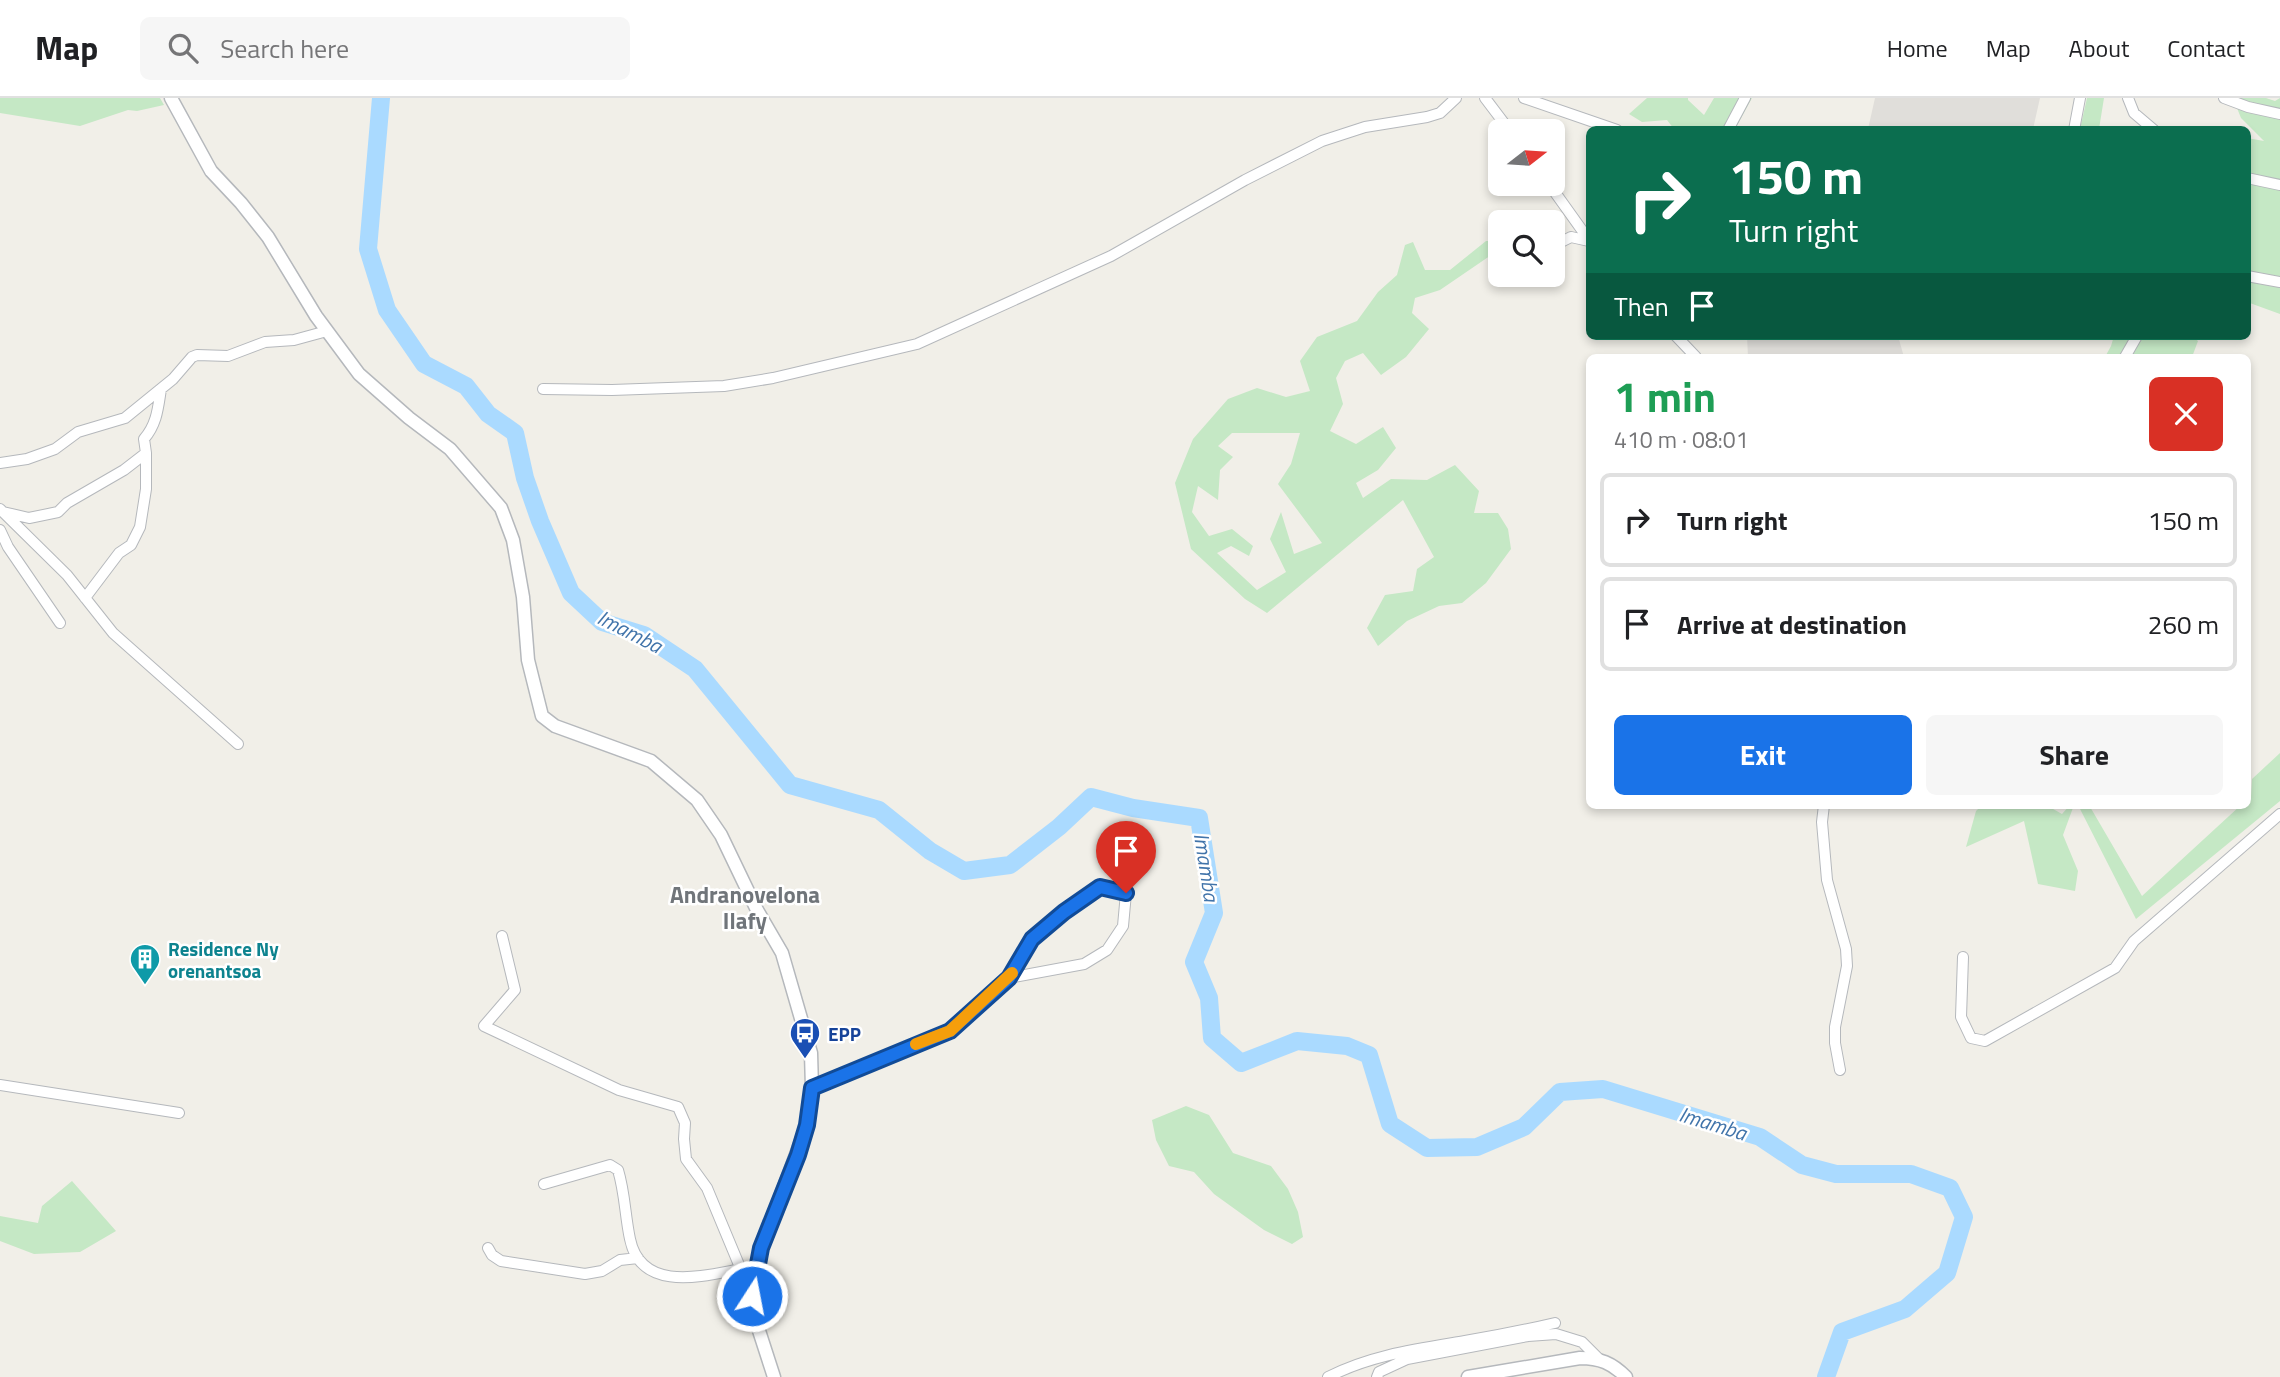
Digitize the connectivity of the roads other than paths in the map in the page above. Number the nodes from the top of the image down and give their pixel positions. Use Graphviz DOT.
graph roads {
  1 [pos="171,98"];
  2 [pos="1456,98"];
  3 [pos="1485,98"];
  4 [pos="1524,98"];
  5 [pos="1745,98"];
  6 [pos="2080,98"];
  7 [pos="2128,98"];
  8 [pos="2224,98"];
  9 [pos="2280,114"];
  10 [pos="1501,119"];
  11 [pos="1605,126"];
  12 [pos="1730,126"];
  13 [pos="2075,126"];
  14 [pos="2149,126"];
  15 [pos="2251,179"];
  16 [pos="2280,185"];
  17 [pos="1558,196"];
  18 [pos="1586,236"];
  19 [pos="1565,240"];
  20 [pos="1586,240"];
  21 [pos="2251,277"];
  22 [pos="2280,282"];
  23 [pos="327,331"];
  24 [pos="1680,340"];
  25 [pos="1693,354"];
  26 [pos="161,389"];
  27 [pos="543,389"];
  28 [pos="146,453"];
  29 [pos="0,463"];
  30 [pos="1,510"];
  31 [pos="0,530"];
  32 [pos="85,598"];
  33 [pos="60,623"];
  34 [pos="238,744"];
  35 [pos="1824,809"];
  36 [pos="2280,814"];
  37 [pos="502,936"];
  38 [pos="1963,957"];
  39 [pos="1009,978"];
  40 [pos="1840,1070"];
  41 [pos="0,1085"];
  42 [pos="812,1088"];
  43 [pos="178,1113"];
  44 [pos="544,1184"];
  45 [pos="488,1248"];
  46 [pos="638,1258"];
  47 [pos="741,1269"];
  48 [pos="752,1296"];
  49 [pos="1555,1323"];
  50 [pos="1598,1358"];
  51 [pos="774,1377"];
  52 [pos="1328,1377"];
  53 [pos="1377,1377"];
  54 [pos="1468,1377"];
  55 [pos="1626,1377"];
  1 -- 23 [label="street"];
  2 -- 27 [label="street"];
  3 -- 10 [label="street"];
  4 -- 11 [label="street"];
  5 -- 12 [label="street"];
  6 -- 13 [label="street"];
  7 -- 14 [label="street"];
  8 -- 9 [label="street"];
  15 -- 16 [label="street"];
  17 -- 18 [label="street"];
  19 -- 20 [label="street"];
  21 -- 22 [label="street"];
  23 -- 26 [label="street"];
  23 -- 42 [label="street"];
  24 -- 25 [label="street"];
  26 -- 28 [label="street"];
  26 -- 29 [label="street"];
  28 -- 30 [label="street"];
  28 -- 32 [label="street"];
  30 -- 32 [label="street"];
  31 -- 33 [label="street"];
  32 -- 34 [label="street"];
  35 -- 40 [label="street"];
  36 -- 38 [label="street"];
  37 -- 47 [label="street"];
  39 -- 39 [label="street"];
  39 -- 42 [label="street"];
  41 -- 43 [label="street"];
  42 -- 48 [label="street"];
  44 -- 46 [label="street"];
  45 -- 46 [label="street"];
  46 -- 47 [label="street"];
  47 -- 48 [label="street"];
  48 -- 51 [label="street"];
  49 -- 52 [label="street"];
  50 -- 53 [label="street"];
  50 -- 54 [label="street"];
  50 -- 55 [label="street"];
}
